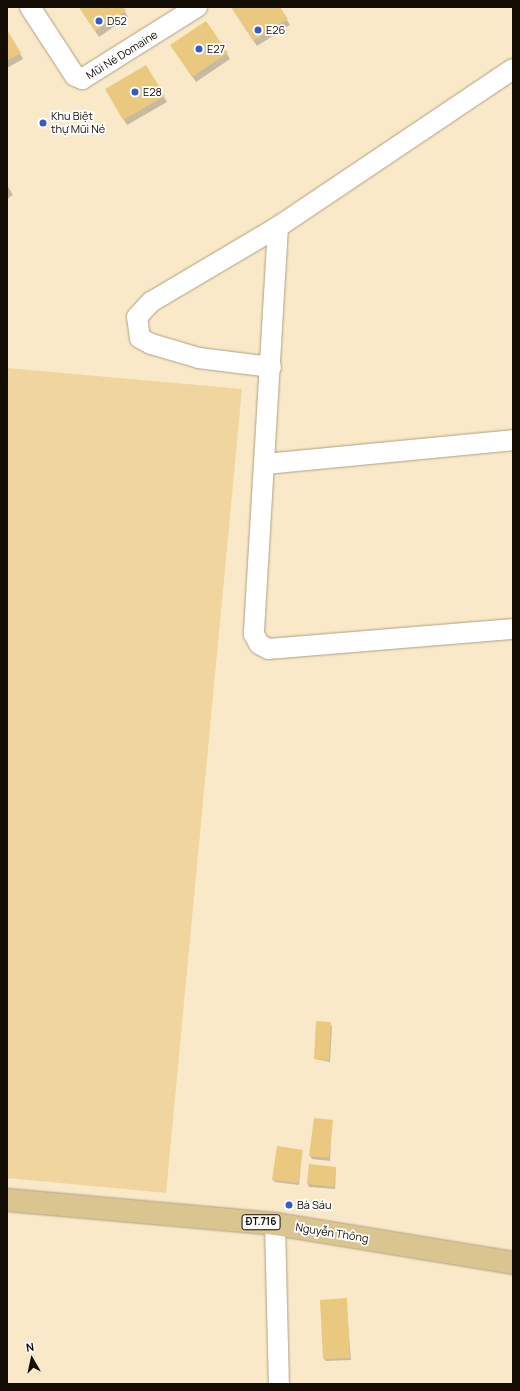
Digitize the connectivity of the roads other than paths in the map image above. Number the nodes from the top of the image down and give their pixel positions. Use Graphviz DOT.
graph roads {
  1 [pos="30,7"];
  2 [pos="197,7"];
  3 [pos="513,69"];
  4 [pos="278,227"];
  5 [pos="271,367"];
  6 [pos="513,440"];
  7 [pos="265,464"];
  8 [pos="513,629"];
  9 [pos="7,1200"];
  10 [pos="275,1224"];
  11 [pos="513,1263"];
  12 [pos="279,1384"];
  1 -- 2 [label="street, Mũi Né Domaine"];
  3 -- 4 [label="street"];
  4 -- 5 [label="street"];
  4 -- 5 [label="street"];
  5 -- 7 [label="street"];
  6 -- 7 [label="street"];
  7 -- 8 [label="street"];
  9 -- 10 [label="main road, Nguyễn Thông / ĐT.716"];
  10 -- 11 [label="main road, Nguyễn Thông / ĐT.716"];
  10 -- 12 [label="street"];
}
